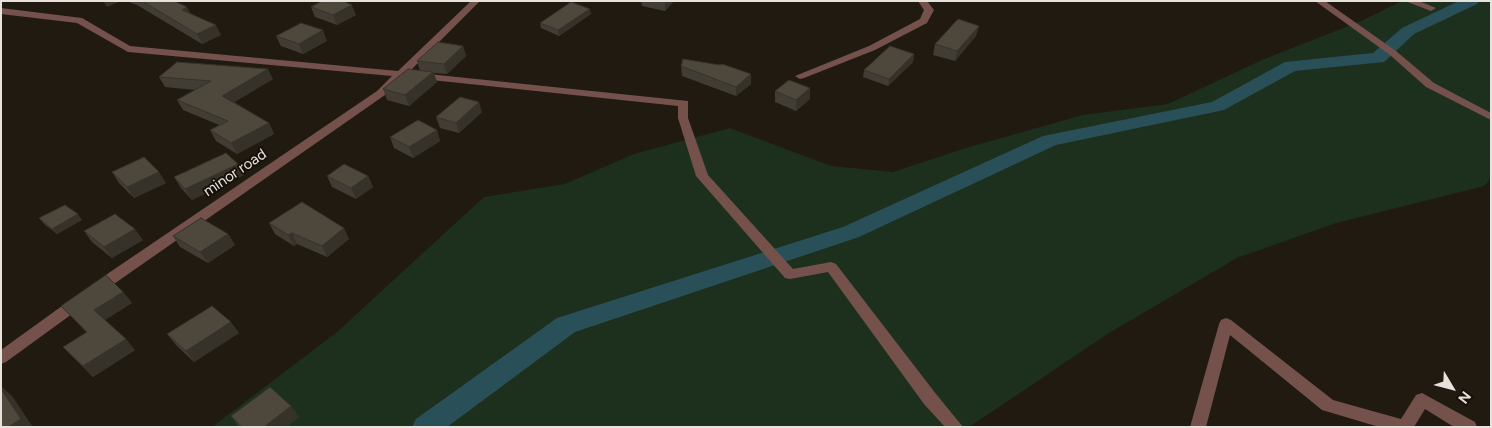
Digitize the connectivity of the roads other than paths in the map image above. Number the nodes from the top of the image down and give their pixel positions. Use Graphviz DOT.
graph roads {
  1 [pos="476,1"];
  2 [pos="922,1"];
  3 [pos="1319,1"];
  4 [pos="1408,1"];
  5 [pos="1432,8"];
  6 [pos="1,11"];
  7 [pos="401,74"];
  8 [pos="800,76"];
  9 [pos="1491,117"];
  10 [pos="1,358"];
  11 [pos="955,427"];
  12 [pos="1198,427"];
  13 [pos="1404,427"];
  14 [pos="1469,427"];
  1 -- 7 [label="street, minor road"];
  2 -- 8 [label="street"];
  3 -- 9 [label="street"];
  4 -- 5 [label="street"];
  6 -- 7 [label="street"];
  7 -- 10 [label="street, minor road"];
  7 -- 11 [label="street"];
  12 -- 13 [label="street"];
  13 -- 14 [label="street"];
}
